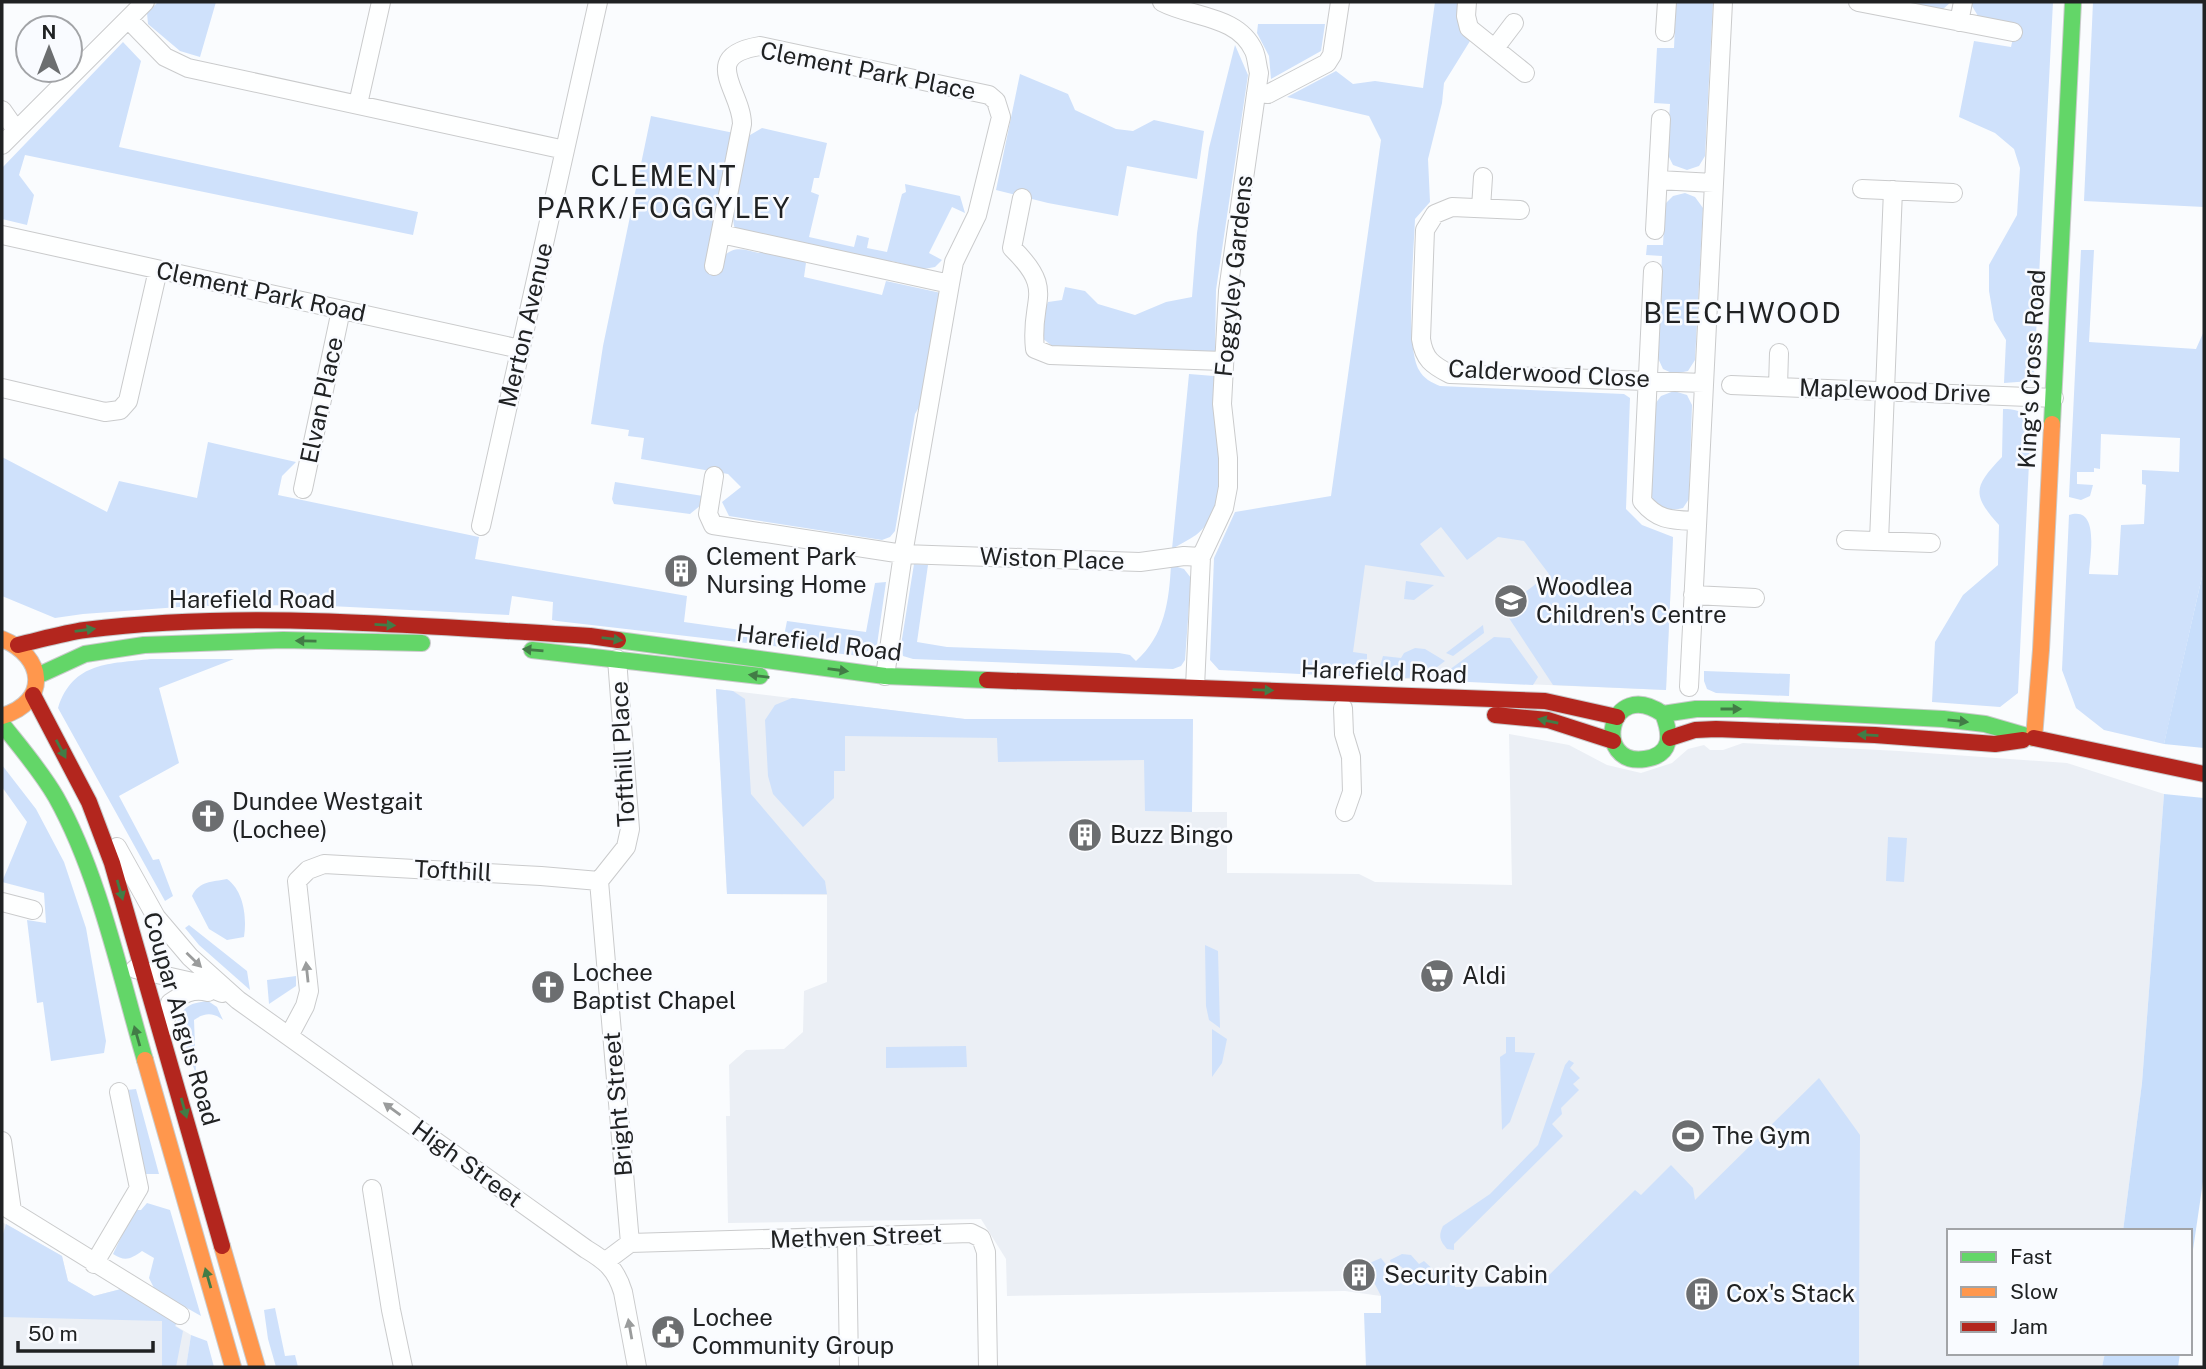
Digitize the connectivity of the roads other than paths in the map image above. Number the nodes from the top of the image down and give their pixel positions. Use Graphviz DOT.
graph roads {
  1 [pos="145,2"];
  2 [pos="381,2"];
  3 [pos="598,2"];
  4 [pos="1162,2"];
  5 [pos="1340,2"];
  6 [pos="1467,2"];
  7 [pos="1667,2"];
  8 [pos="1723,2"];
  9 [pos="1858,2"];
  10 [pos="1963,2"];
  11 [pos="2073,2"];
  12 [pos="128,19"];
  13 [pos="1959,22"];
  14 [pos="1514,23"];
  15 [pos="1665,32"];
  16 [pos="2013,32"];
  17 [pos="1495,48"];
  18 [pos="1525,73"];
  19 [pos="1256,93"];
  20 [pos="358,104"];
  21 [pos="2,110"];
  22 [pos="1661,119"];
  23 [pos="16,130"];
  24 [pos="2,145"];
  25 [pos="565,150"];
  26 [pos="1483,177"];
  27 [pos="1658,180"];
  28 [pos="1714,183"];
  29 [pos="1862,189"];
  30 [pos="1892,190"];
  31 [pos="1953,193"];
  32 [pos="1022,198"];
  33 [pos="1481,208"];
  34 [pos="1520,210"];
  35 [pos="1655,230"];
  36 [pos="721,234"];
  37 [pos="2,235"];
  38 [pos="714,266"];
  39 [pos="158,270"];
  40 [pos="1653,271"];
  41 [pos="950,284"];
  42 [pos="341,310"];
  43 [pos="520,349"];
  44 [pos="1779,353"];
  45 [pos="1223,361"];
  46 [pos="1648,381"];
  47 [pos="1704,383"];
  48 [pos="1731,385"];
  49 [pos="1778,387"];
  50 [pos="2,388"];
  51 [pos="1885,391"];
  52 [pos="2054,398"];
  53 [pos="714,476"];
  54 [pos="303,489"];
  55 [pos="1697,521"];
  56 [pos="481,526"];
  57 [pos="1846,540"];
  58 [pos="1879,541"];
  59 [pos="1931,543"];
  60 [pos="903,554"];
  61 [pos="1201,557"];
  62 [pos="1693,595"];
  63 [pos="1755,598"];
  64 [pos="2,639"];
  65 [pos="458,644"];
  66 [pos="18,645"];
  67 [pos="513,649"];
  68 [pos="617,659"];
  69 [pos="37,676"];
  70 [pos="885,676"];
  71 [pos="1195,687"];
  72 [pos="1689,687"];
  73 [pos="33,695"];
  74 [pos="1343,708"];
  75 [pos="1663,714"];
  76 [pos="2,716"];
  77 [pos="1617,717"];
  78 [pos="2,724"];
  79 [pos="1670,738"];
  80 [pos="2034,738"];
  81 [pos="1613,741"];
  82 [pos="2204,774"];
  83 [pos="89,802"];
  84 [pos="1345,812"];
  85 [pos="599,881"];
  86 [pos="2,902"];
  87 [pos="33,910"];
  88 [pos="117,968"];
  89 [pos="142,969"];
  90 [pos="238,1000"];
  91 [pos="163,1033"];
  92 [pos="289,1036"];
  93 [pos="119,1092"];
  94 [pos="2,1141"];
  95 [pos="372,1189"];
  96 [pos="7,1208"];
  97 [pos="846,1238"];
  98 [pos="630,1243"];
  99 [pos="606,1261"];
  100 [pos="94,1264"];
  101 [pos="180,1315"];
  102 [pos="233,1367"];
  103 [pos="257,1367"];
  104 [pos="403,1367"];
  105 [pos="637,1367"];
  106 [pos="849,1367"];
  107 [pos="988,1367"];
  1 -- 12 [label="street"];
  2 -- 20 [label="street"];
  3 -- 25 [label="street, Merton Avenue"];
  4 -- 19 [label="street, Foggyley Gardens"];
  5 -- 19 [label="street"];
  6 -- 17 [label="street"];
  7 -- 15 [label="street"];
  8 -- 28 [label="street"];
  9 -- 13 [label="street"];
  10 -- 13 [label="street"];
  11 -- 52 [label="street, King's Cross Road"];
  12 -- 20 [label="street"];
  12 -- 23 [label="street"];
  13 -- 16 [label="street"];
  14 -- 17 [label="street"];
  17 -- 18 [label="street"];
  19 -- 45 [label="street, Foggyley Gardens"];
  20 -- 25 [label="street"];
  21 -- 23 [label="street"];
  22 -- 27 [label="street"];
  23 -- 24 [label="street"];
  25 -- 43 [label="street, Merton Avenue"];
  26 -- 33 [label="street"];
  27 -- 28 [label="street"];
  27 -- 35 [label="street"];
  28 -- 47 [label="street"];
  29 -- 30 [label="street"];
  30 -- 31 [label="street"];
  30 -- 51 [label="street"];
  32 -- 45 [label="street"];
  33 -- 34 [label="street, Calderwood Close"];
  33 -- 46 [label="street, Calderwood Close"];
  36 -- 38 [label="street, Clement Park Place"];
  36 -- 41 [label="street"];
  36 -- 41 [label="street, Clement Park Place"];
  37 -- 39 [label="street, Clement Park Road"];
  39 -- 42 [label="street, Clement Park Road"];
  39 -- 50 [label="street"];
  40 -- 46 [label="street"];
  41 -- 60 [label="street, Clement Park Place"];
  42 -- 43 [label="street, Clement Park Road"];
  42 -- 54 [label="street, Elvan Place"];
  43 -- 56 [label="street, Merton Avenue"];
  44 -- 49 [label="street, Maplewood Drive"];
  45 -- 61 [label="street, Foggyley Gardens"];
  46 -- 47 [label="street, Calderwood Close"];
  46 -- 55 [label="street"];
  47 -- 55 [label="street"];
  48 -- 49 [label="street, Maplewood Drive"];
  49 -- 51 [label="street, Maplewood Drive"];
  51 -- 52 [label="street, Maplewood Drive"];
  51 -- 58 [label="street"];
  52 -- 80 [label="street, King's Cross Road"];
  53 -- 60 [label="street"];
  55 -- 62 [label="street"];
  57 -- 58 [label="street"];
  58 -- 59 [label="street"];
  60 -- 61 [label="street, Wiston Place"];
  60 -- 70 [label="street, Clement Park Place"];
  61 -- 71 [label="street, Foggyley Gardens"];
  62 -- 63 [label="street"];
  62 -- 72 [label="street"];
  64 -- 66 [label="street"];
  65 -- 69 [label="street, Harefield Road, one-way"];
  66 -- 69 [label="street"];
  66 -- 70 [label="street, Harefield Road, one-way"];
  68 -- 67 [label="street, Harefield Road, one-way"];
  74 -- 68 [label="street, Harefield Road, one-way"];
  68 -- 85 [label="street, Tofthill Place"];
  69 -- 73 [label="street"];
  70 -- 71 [label="street, Harefield Road"];
  71 -- 77 [label="street, Harefield Road, one-way"];
  73 -- 76 [label="street"];
  73 -- 83 [label="street, Coupar Angus Road, one-way"];
  81 -- 74 [label="street, Harefield Road, one-way"];
  74 -- 84 [label="street"];
  75 -- 77 [label="street, Harefield Road"];
  75 -- 79 [label="street"];
  75 -- 80 [label="street, Harefield Road, one-way"];
  77 -- 81 [label="street"];
  78 -- 88 [label="street, Coupar Angus Road"];
  80 -- 79 [label="street, Harefield Road, one-way"];
  79 -- 81 [label="street, Harefield Road"];
  80 -- 82 [label="street, Harefield Road"];
  83 -- 89 [label="street, Coupar Angus Road, one-way"];
  83 -- 90 [label="street, High Street, one-way"];
  92 -- 85 [label="street, Tofthill, one-way"];
  85 -- 98 [label="street, Bright Street"];
  86 -- 87 [label="street"];
  88 -- 89 [label="street, High Street"];
  102 -- 88 [label="street, Coupar Angus Road, one-way"];
  89 -- 90 [label="street, High Street"];
  89 -- 91 [label="street, Coupar Angus Road"];
  90 -- 91 [label="street, High Street"];
  90 -- 92 [label="street, High Street"];
  91 -- 103 [label="street, Coupar Angus Road, one-way"];
  99 -- 92 [label="street, High Street, one-way"];
  93 -- 100 [label="street"];
  94 -- 96 [label="street"];
  95 -- 104 [label="street"];
  96 -- 100 [label="street"];
  97 -- 98 [label="street, Methven Street"];
  97 -- 106 [label="street"];
  97 -- 107 [label="street, Methven Street"];
  98 -- 99 [label="street"];
  105 -- 99 [label="street, High Street, one-way"];
  100 -- 101 [label="street"];
}
